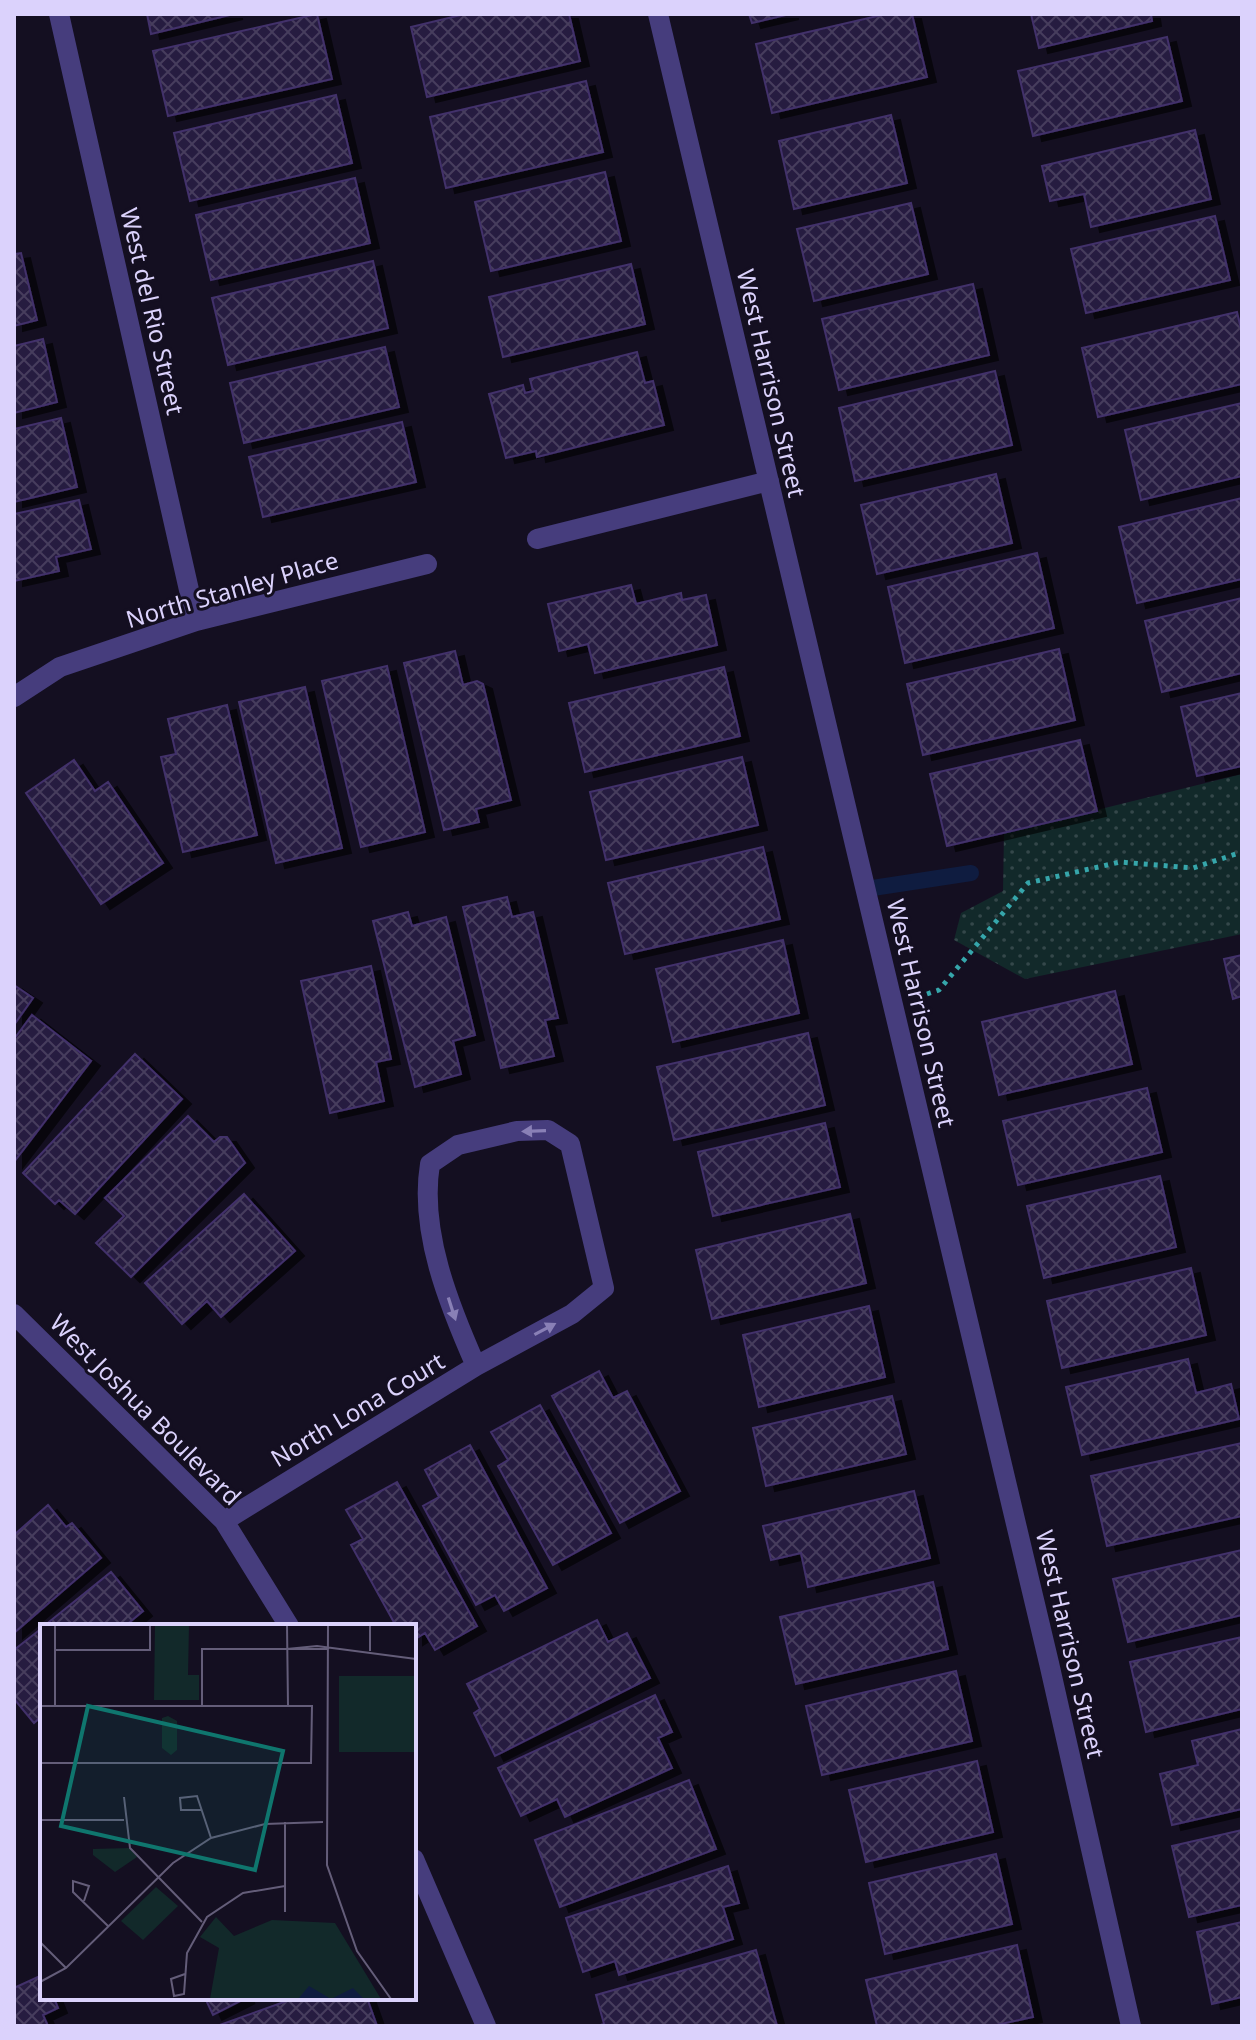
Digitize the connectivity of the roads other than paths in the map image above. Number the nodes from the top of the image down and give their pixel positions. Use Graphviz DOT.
graph roads {
  1 [pos="59,14"];
  2 [pos="658,14"];
  3 [pos="769,481"];
  4 [pos="537,539"];
  5 [pos="427,564"];
  6 [pos="196,621"];
  7 [pos="14,697"];
  8 [pos="14,1314"];
  9 [pos="476,1366"];
  10 [pos="224,1521"];
  11 [pos="288,1624"];
  12 [pos="416,1864"];
  13 [pos="486,2026"];
  14 [pos="1131,2026"];
  1 -- 6 [label="street, West del Rio Street"];
  2 -- 3 [label="street, West Harrison Street"];
  3 -- 4 [label="street"];
  3 -- 14 [label="street, West Harrison Street"];
  5 -- 6 [label="street, North Stanley Place"];
  6 -- 7 [label="street, North Stanley Place"];
  8 -- 10 [label="street, West Joshua Boulevard"];
  9 -- 9 [label="street, North Lona Court, one-way"];
  9 -- 10 [label="street, North Lona Court"];
  10 -- 11 [label="street, West Joshua Boulevard"];
  12 -- 13 [label="street"];
}
